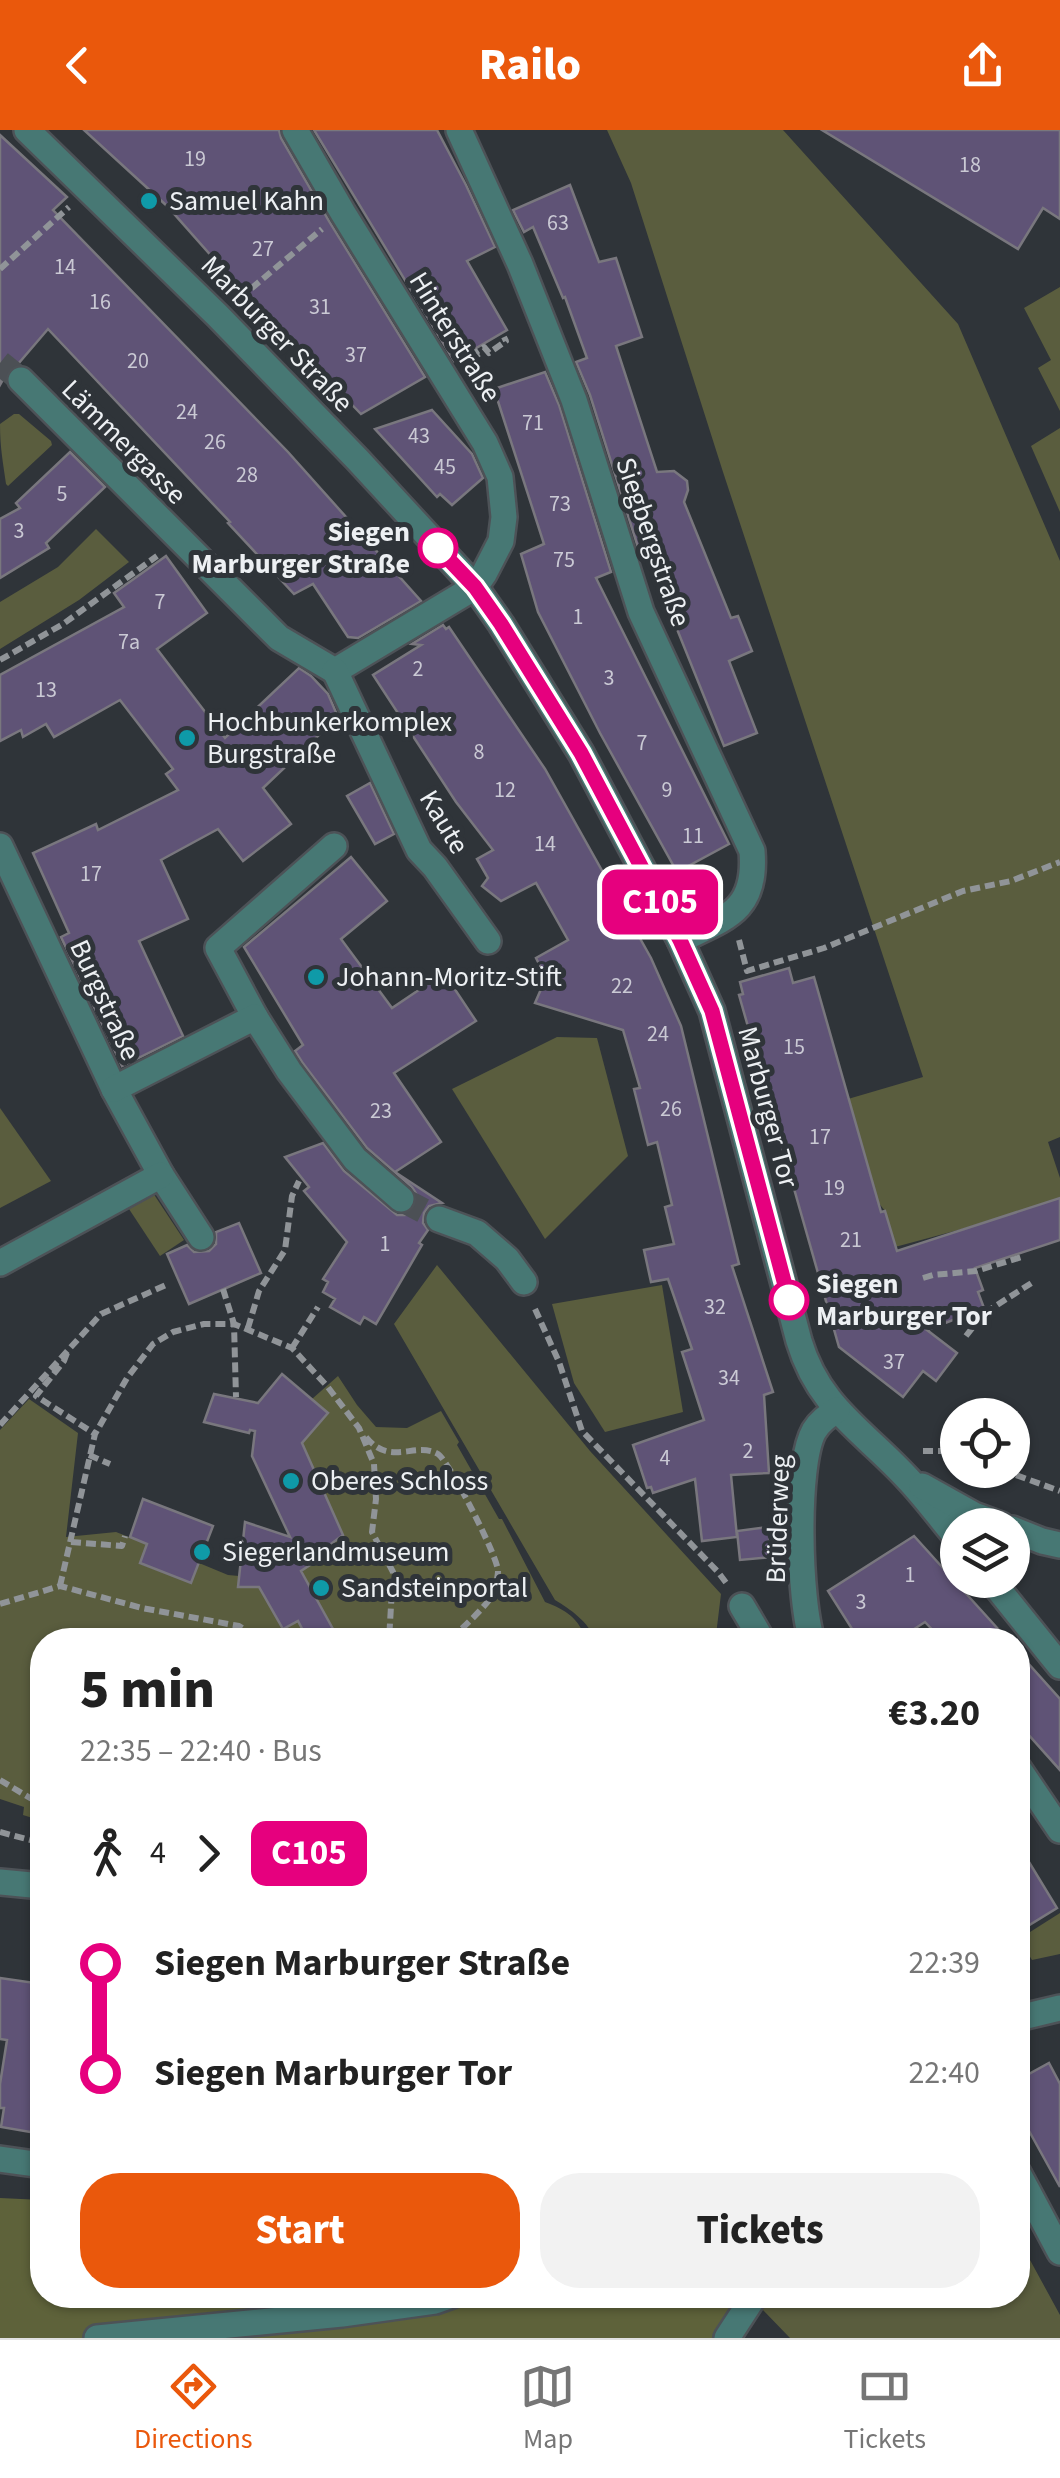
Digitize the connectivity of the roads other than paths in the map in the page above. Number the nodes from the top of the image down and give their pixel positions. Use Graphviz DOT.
graph roads {
  1 [pos="28,130"];
  2 [pos="295,130"];
  3 [pos="459,130"];
  4 [pos="20,380"];
  5 [pos="475,587"];
  6 [pos="335,671"];
  7 [pos="0,846"];
  8 [pos="334,846"];
  9 [pos="680,940"];
  10 [pos="488,941"];
  11 [pos="255,1016"];
  12 [pos="114,1089"];
  13 [pos="161,1175"];
  14 [pos="401,1199"];
  15 [pos="439,1219"];
  16 [pos="202,1238"];
  17 [pos="0,1263"];
  18 [pos="524,1282"];
  19 [pos="837,1410"];
  20 [pos="908,1479"];
  21 [pos="963,1508"];
  22 [pos="940,1517"];
  23 [pos="1030,1537"];
  24 [pos="1060,1545"];
  25 [pos="1005,1598"];
  26 [pos="742,1606"];
  27 [pos="755,1628"];
  28 [pos="808,1628"];
  29 [pos="1029,1628"];
  30 [pos="1030,1629"];
  31 [pos="1060,1666"];
  32 [pos="1030,1786"];
  33 [pos="1060,1830"];
  34 [pos="0,1882"];
  35 [pos="30,1885"];
  36 [pos="1060,2008"];
  37 [pos="1030,2015"];
  38 [pos="0,2159"];
  39 [pos="30,2163"];
  40 [pos="1030,2196"];
  41 [pos="1060,2252"];
  42 [pos="385,2308"];
  43 [pos="747,2308"];
  44 [pos="97,2338"];
  45 [pos="727,2338"];
  1 -- 5 [label="street, Marburger Straße"];
  2 -- 5 [label="street, Hinterstraße"];
  3 -- 9 [label="street, Siegbergstraße"];
  4 -- 6 [label="street, Lämmergasse"];
  5 -- 6 [label="street"];
  5 -- 9 [label="street, Marburger Tor"];
  6 -- 10 [label="street, Kaute"];
  7 -- 12 [label="street, Burgstraße"];
  8 -- 11 [label="street"];
  9 -- 19 [label="street, Marburger Tor"];
  11 -- 12 [label="street"];
  11 -- 14 [label="street"];
  12 -- 13 [label="street, Burgstraße"];
  13 -- 16 [label="street, Burgstraße"];
  13 -- 17 [label="street"];
  15 -- 18 [label="street"];
  19 -- 20 [label="street, Marburger Tor"];
  19 -- 28 [label="street, Brüderweg"];
  20 -- 21 [label="street"];
  20 -- 22 [label="street"];
  23 -- 24 [label="street"];
  25 -- 29 [label="street"];
  26 -- 27 [label="street, Brüderweg"];
  30 -- 31 [label="street"];
  32 -- 33 [label="street"];
  34 -- 35 [label="street"];
  36 -- 37 [label="street"];
  38 -- 39 [label="street"];
  40 -- 41 [label="street"];
  42 -- 44 [label="street"];
  43 -- 45 [label="street"];
}
